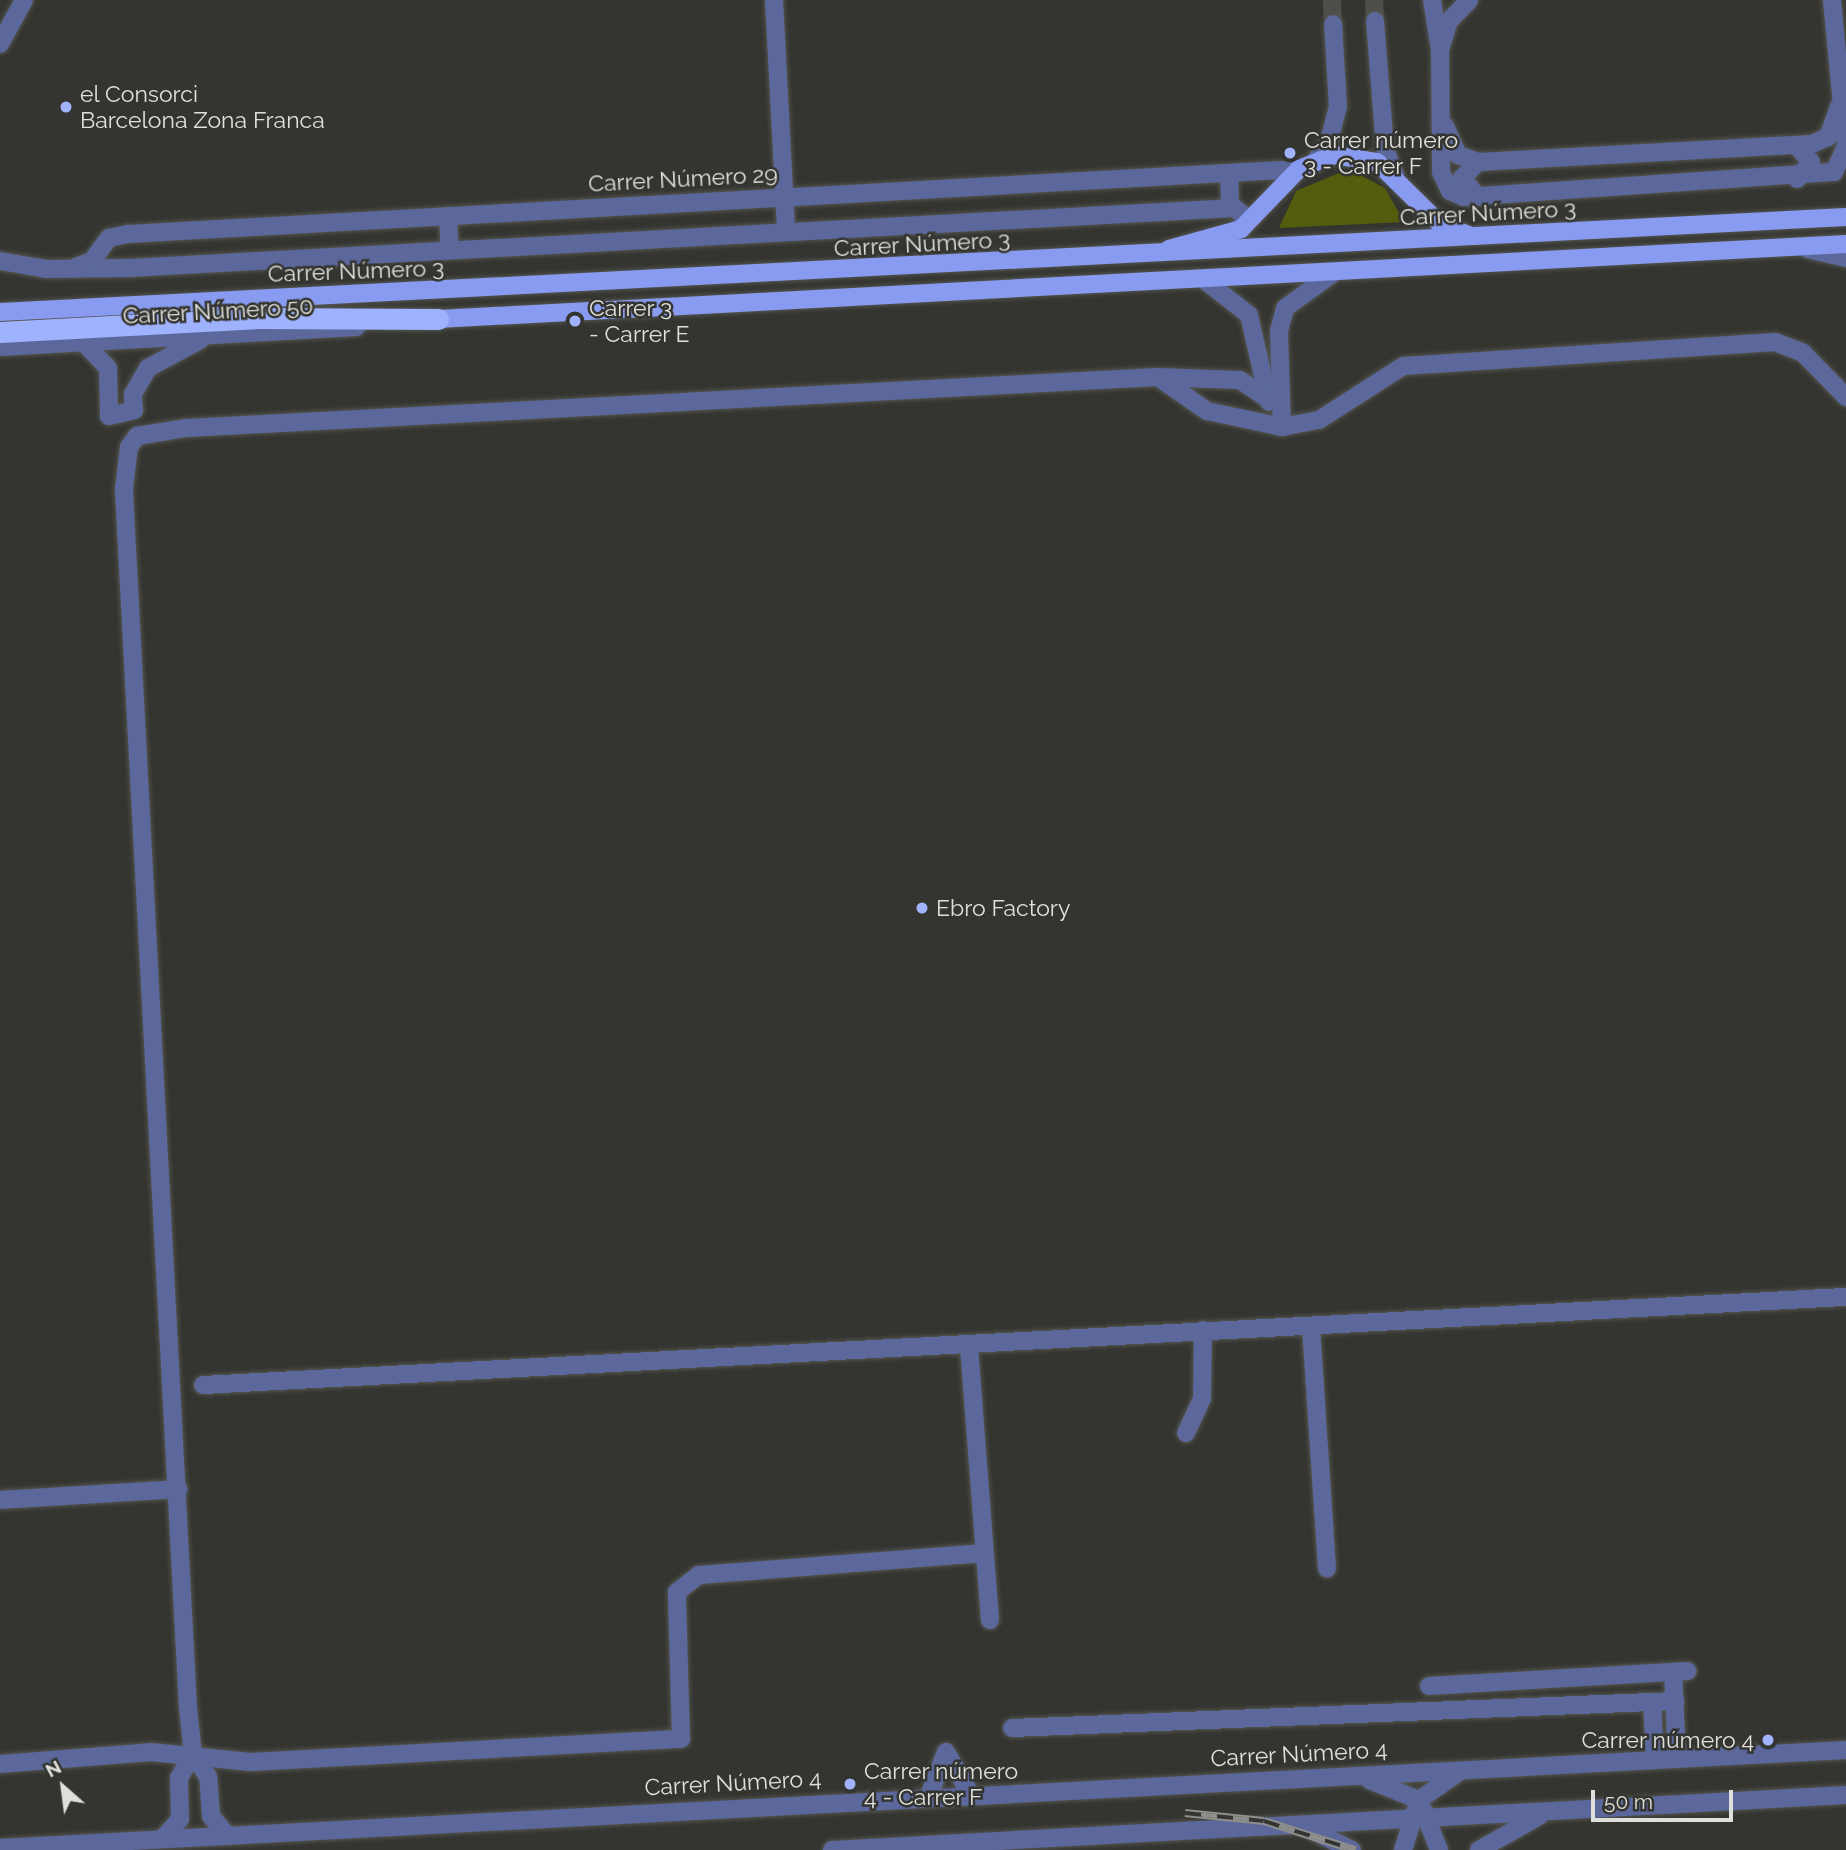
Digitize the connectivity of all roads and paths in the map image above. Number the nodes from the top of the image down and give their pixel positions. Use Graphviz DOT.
graph roads {
  1 [pos="24,0"];
  2 [pos="774,0"];
  3 [pos="1432,0"];
  4 [pos="1469,0"];
  5 [pos="1832,0"];
  6 [pos="1376,21"];
  7 [pos="1333,24"];
  8 [pos="0,44"];
  9 [pos="1440,50"];
  10 [pos="1839,107"];
  11 [pos="1444,125"];
  12 [pos="1796,145"];
  13 [pos="1316,160"];
  14 [pos="1478,162"];
  15 [pos="1299,169"];
  16 [pos="1229,173"];
  17 [pos="1395,175"];
  18 [pos="1797,179"];
  19 [pos="1478,197"];
  20 [pos="785,198"];
  21 [pos="1230,208"];
  22 [pos="448,216"];
  23 [pos="1846,217"];
  24 [pos="1241,229"];
  25 [pos="786,232"];
  26 [pos="1479,238"];
  27 [pos="1846,244"];
  28 [pos="1796,247"];
  29 [pos="103,250"];
  30 [pos="450,250"];
  31 [pos="1144,257"];
  32 [pos="1846,258"];
  33 [pos="0,261"];
  34 [pos="116,268"];
  35 [pos="67,269"];
  36 [pos="1335,272"];
  37 [pos="1203,279"];
  38 [pos="0,301"];
  39 [pos="52,309"];
  40 [pos="0,312"];
  41 [pos="438,319"];
  42 [pos="0,332"];
  43 [pos="209,336"];
  44 [pos="83,342"];
  45 [pos="0,347"];
  46 [pos="1158,377"];
  47 [pos="1846,397"];
  48 [pos="1268,399"];
  49 [pos="1282,427"];
  50 [pos="1846,1297"];
  51 [pos="1311,1327"];
  52 [pos="1203,1330"];
  53 [pos="969,1347"];
  54 [pos="203,1385"];
  55 [pos="1186,1433"];
  56 [pos="179,1489"];
  57 [pos="0,1500"];
  58 [pos="982,1553"];
  59 [pos="1327,1568"];
  60 [pos="990,1620"];
  61 [pos="1429,1686"];
  62 [pos="1675,1701"];
  63 [pos="1652,1702"];
  64 [pos="1012,1728"];
  65 [pos="1846,1750"];
  66 [pos="193,1754"];
  67 [pos="1677,1758"];
  68 [pos="1655,1759"];
  69 [pos="0,1765"];
  70 [pos="1462,1770"];
  71 [pos="1351,1775"];
  72 [pos="971,1795"];
  73 [pos="1846,1795"];
  74 [pos="928,1798"];
  75 [pos="1419,1800"];
  76 [pos="1549,1812"];
  77 [pos="1419,1818"];
  78 [pos="1297,1825"];
  79 [pos="227,1835"];
  80 [pos="162,1839"];
  81 [pos="0,1848"];
  82 [pos="832,1850"];
  83 [pos="1352,1850"];
  84 [pos="1403,1850"];
  85 [pos="1439,1850"];
  86 [pos="1479,1850"];
  1 -- 8 [label="street"];
  2 -- 20 [label="street"];
  3 -- 9 [label="street"];
  4 -- 9 [label="street"];
  5 -- 10 [label="street"];
  6 -- 17 [label="street"];
  7 -- 13 [label="street"];
  9 -- 11 [label="street"];
  10 -- 12 [label="street"];
  10 -- 18 [label="street"];
  11 -- 14 [label="street"];
  11 -- 19 [label="street"];
  12 -- 14 [label="street"];
  12 -- 18 [label="street"];
  13 -- 15 [label="main road"];
  13 -- 17 [label="main road"];
  14 -- 19 [label="street"];
  15 -- 16 [label="street, Carrer Número 29"];
  15 -- 24 [label="main road"];
  16 -- 20 [label="street, Carrer Número 29"];
  16 -- 21 [label="street"];
  17 -- 26 [label="main road"];
  18 -- 19 [label="street"];
  20 -- 22 [label="street, Carrer Número 29"];
  20 -- 25 [label="street"];
  21 -- 24 [label="street"];
  21 -- 25 [label="street"];
  22 -- 29 [label="street, Carrer Número 29"];
  22 -- 30 [label="street"];
  23 -- 26 [label="main road, Carrer Número 3"];
  24 -- 31 [label="main road"];
  25 -- 30 [label="street"];
  26 -- 31 [label="main road, Carrer Número 3"];
  27 -- 28 [label="main road"];
  28 -- 32 [label="street"];
  28 -- 36 [label="main road"];
  29 -- 34 [label="street"];
  29 -- 35 [label="street, Carrer Número 29"];
  30 -- 34 [label="street"];
  31 -- 39 [label="main road, Carrer Número 3"];
  33 -- 35 [label="street"];
  34 -- 35 [label="street"];
  36 -- 37 [label="main road"];
  36 -- 49 [label="street"];
  37 -- 41 [label="main road"];
  37 -- 48 [label="street"];
  38 -- 39 [label="main road"];
  39 -- 40 [label="main road, Carrer Número 3"];
  41 -- 42 [label="highway"];
  41 -- 43 [label="street, Carrer Número 50"];
  43 -- 44 [label="street, Carrer Número 50"];
  43 -- 44 [label="street"];
  44 -- 45 [label="street, Carrer Número 50"];
  46 -- 48 [label="street"];
  46 -- 49 [label="street"];
  46 -- 56 [label="street"];
  47 -- 49 [label="street"];
  48 -- 49 [label="street"];
  50 -- 51 [label="street"];
  51 -- 52 [label="street"];
  51 -- 59 [label="street"];
  52 -- 53 [label="street"];
  52 -- 55 [label="street"];
  53 -- 54 [label="street"];
  53 -- 58 [label="street"];
  56 -- 57 [label="street"];
  56 -- 66 [label="street"];
  58 -- 60 [label="street"];
  58 -- 66 [label="street"];
  61 -- 62 [label="street"];
  62 -- 63 [label="street"];
  62 -- 67 [label="street"];
  63 -- 64 [label="street"];
  63 -- 68 [label="street"];
  65 -- 67 [label="street, Carrer Número 4"];
  66 -- 69 [label="street"];
  66 -- 79 [label="street"];
  66 -- 80 [label="street"];
  67 -- 68 [label="street, Carrer Número 4"];
  68 -- 70 [label="street, Carrer Número 4"];
  70 -- 71 [label="street, Carrer Número 4"];
  70 -- 75 [label="street"];
  71 -- 72 [label="street, Carrer Número 4"];
  71 -- 75 [label="street"];
  72 -- 74 [label="street, Carrer Número 4"];
  72 -- 74 [label="street"];
  73 -- 76 [label="street"];
  74 -- 79 [label="street, Carrer Número 4"];
  75 -- 77 [label="street"];
  76 -- 77 [label="street"];
  76 -- 86 [label="street"];
  77 -- 78 [label="street"];
  77 -- 84 [label="street"];
  77 -- 85 [label="street"];
  78 -- 82 [label="street"];
  78 -- 83 [label="street"];
  79 -- 80 [label="street, Carrer Número 4"];
  80 -- 81 [label="street, Carrer Número 4"];
}
